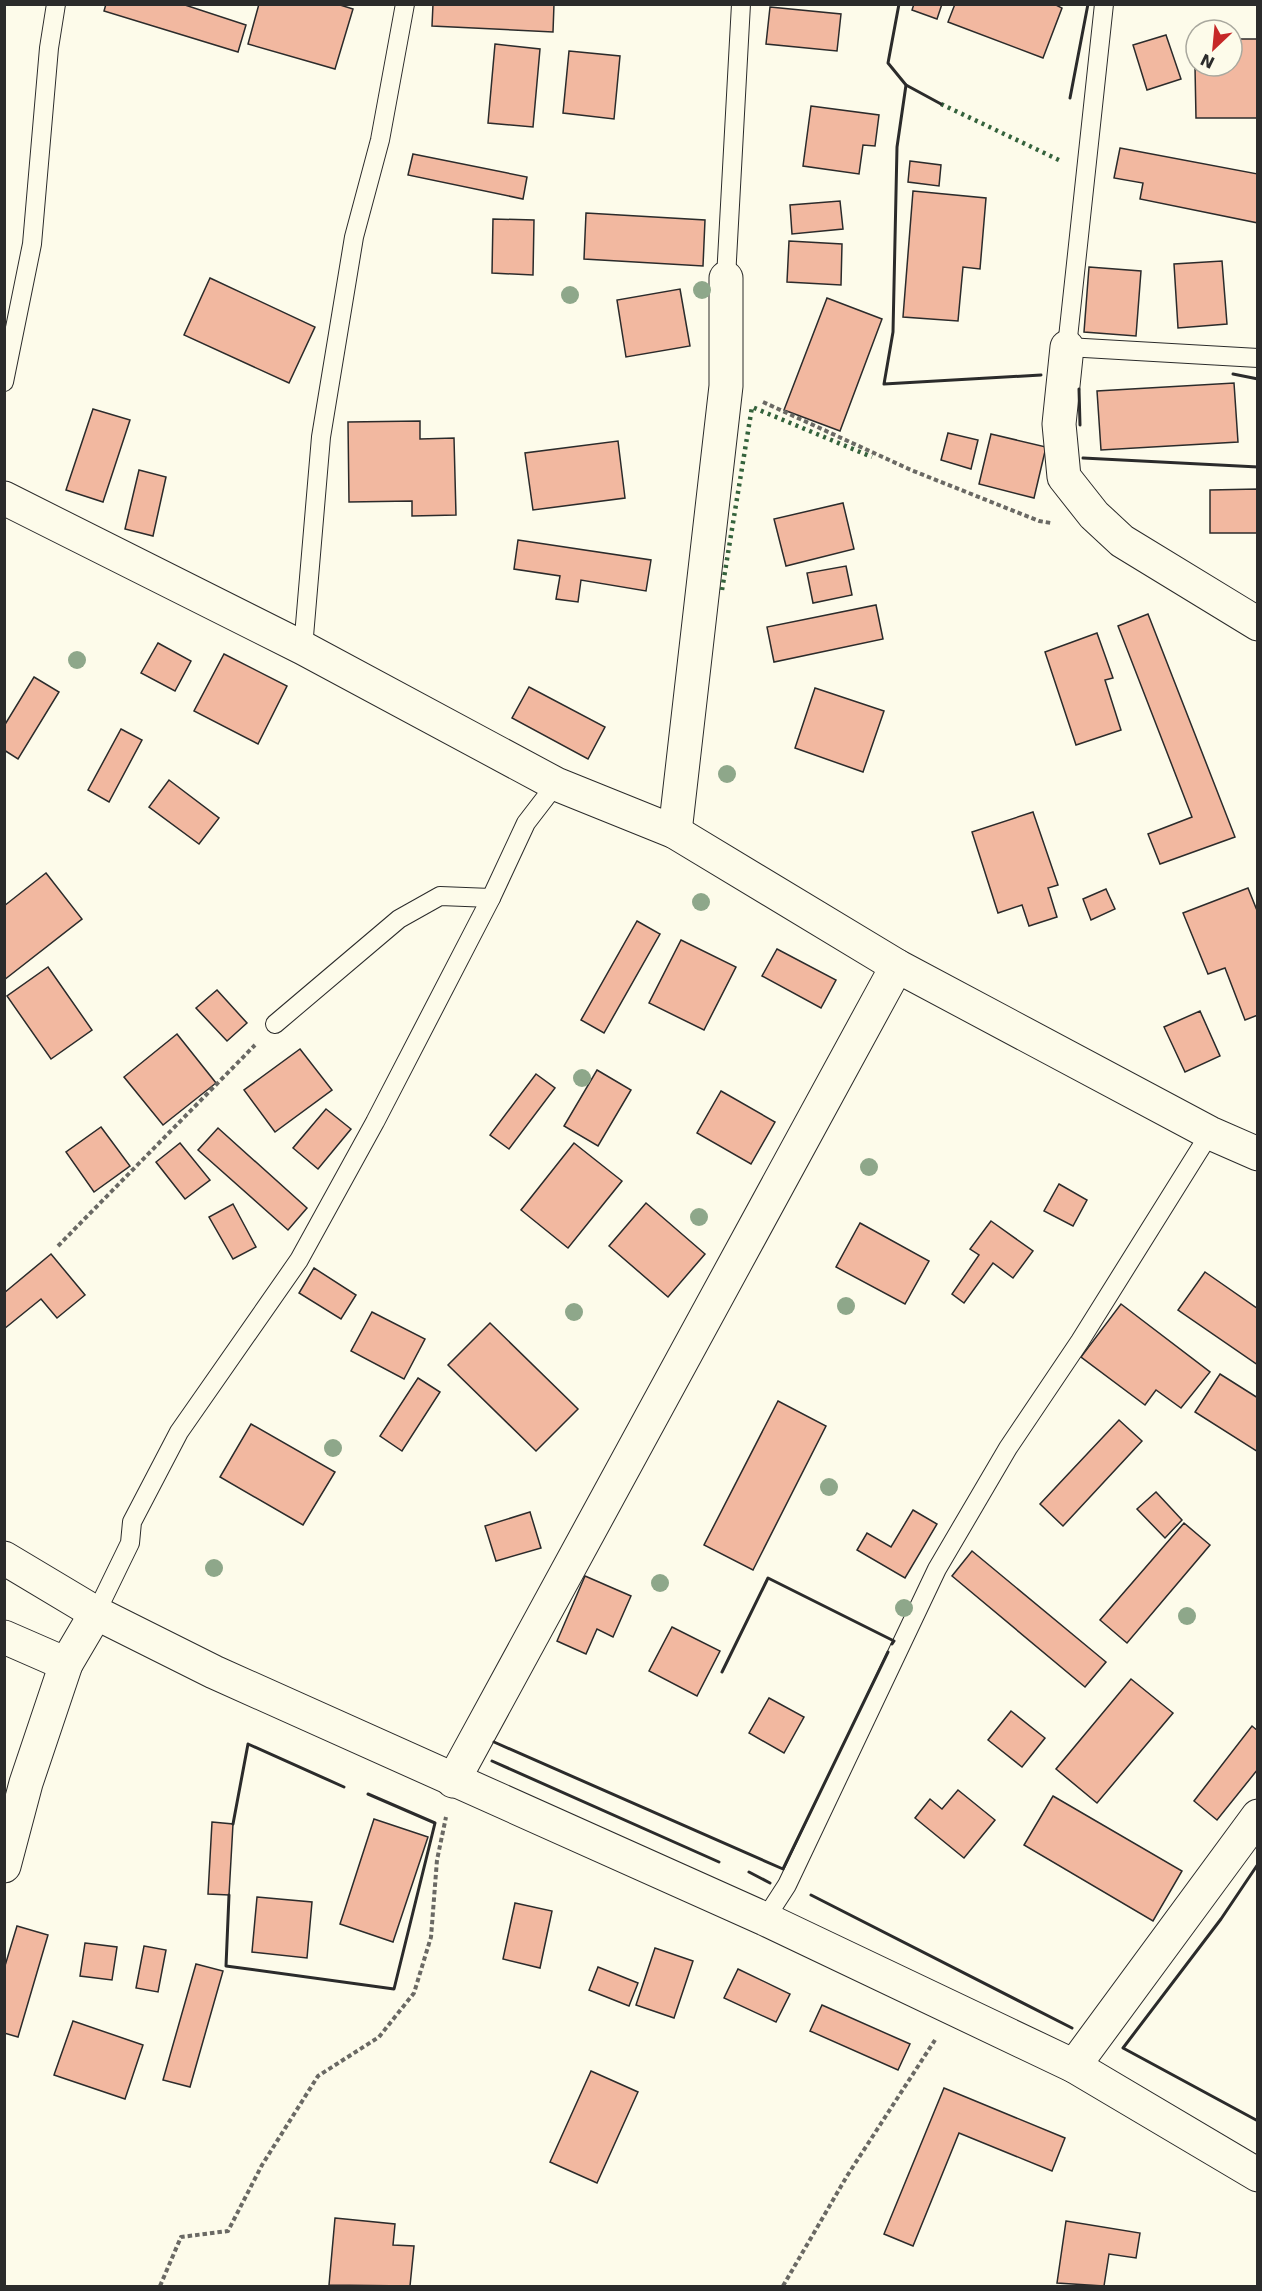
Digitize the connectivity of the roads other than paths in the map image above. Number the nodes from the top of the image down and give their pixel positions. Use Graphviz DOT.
graph roads {
  1 [pos="56,4"];
  2 [pos="405,4"];
  3 [pos="741,4"];
  4 [pos="1104,4"];
  5 [pos="726,278"];
  6 [pos="1068,347"];
  7 [pos="1257,358"];
  8 [pos="4,382"];
  9 [pos="4,498"];
  10 [pos="1257,624"];
  11 [pos="303,648"];
  12 [pos="556,784"];
  13 [pos="675,832"];
  14 [pos="491,898"];
  15 [pos="897,966"];
  16 [pos="275,1024"];
  17 [pos="1210,1133"];
  18 [pos="1257,1154"];
  19 [pos="4,1558"];
  20 [pos="96,1613"];
  21 [pos="4,1636"];
  22 [pos="66,1664"];
  23 [pos="453,1781"];
  24 [pos="1257,1815"];
  25 [pos="4,1866"];
  26 [pos="765,1919"];
  27 [pos="1074,2066"];
  28 [pos="1257,2175"];
  1 -- 8 [label="lane"];
  2 -- 11 [label="lane"];
  3 -- 5 [label="lane"];
  4 -- 6 [label="lane"];
  5 -- 13 [label="street"];
  6 -- 7 [label="lane"];
  6 -- 10 [label="street"];
  9 -- 11 [label="street"];
  11 -- 12 [label="street"];
  12 -- 13 [label="street"];
  12 -- 14 [label="lane"];
  13 -- 15 [label="street"];
  14 -- 16 [label="lane"];
  14 -- 20 [label="lane"];
  15 -- 17 [label="street"];
  15 -- 23 [label="street"];
  17 -- 18 [label="street"];
  17 -- 26 [label="lane"];
  19 -- 20 [label="street"];
  20 -- 22 [label="street"];
  20 -- 23 [label="street"];
  21 -- 22 [label="street"];
  22 -- 25 [label="street"];
  23 -- 26 [label="street"];
  24 -- 27 [label="street"];
  26 -- 27 [label="street"];
  27 -- 28 [label="street"];
}
